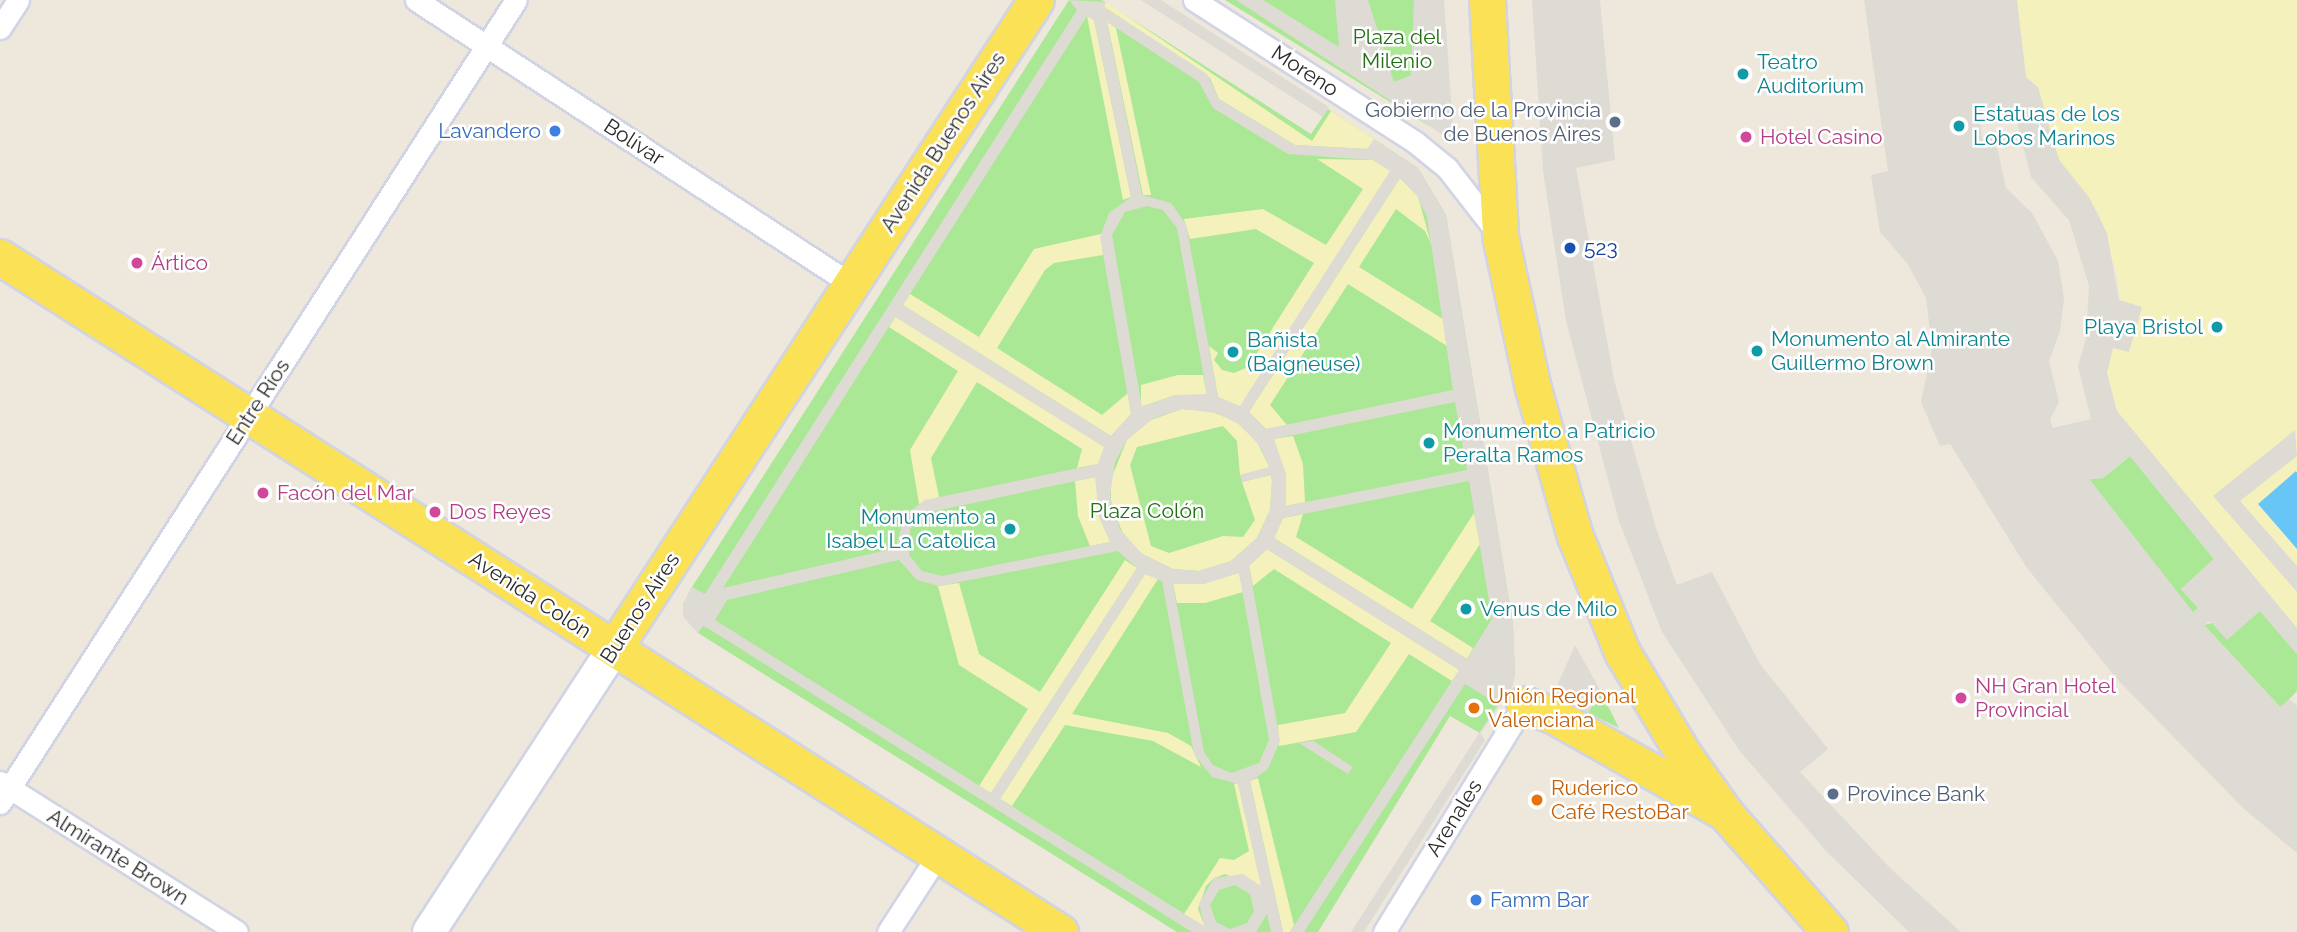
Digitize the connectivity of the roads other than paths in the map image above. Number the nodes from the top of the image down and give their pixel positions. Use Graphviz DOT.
graph roads {
  1 [pos="18,0"];
  2 [pos="416,0"];
  3 [pos="516,0"];
  4 [pos="1036,0"];
  5 [pos="1194,0"];
  6 [pos="1487,0"];
  7 [pos="0,28"];
  8 [pos="487,46"];
  9 [pos="1500,236"];
  10 [pos="0,257"];
  11 [pos="851,284"];
  12 [pos="249,416"];
  13 [pos="614,648"];
  14 [pos="1524,705"];
  15 [pos="3,791"];
  16 [pos="1726,814"];
  17 [pos="938,855"];
  18 [pos="237,932"];
  19 [pos="429,932"];
  20 [pos="888,932"];
  21 [pos="1060,932"];
  22 [pos="1384,932"];
  23 [pos="1830,932"];
  1 -- 7 [label="street"];
  2 -- 8 [label="street, Bolívar"];
  3 -- 8 [label="street, Entre Ríos"];
  4 -- 11 [label="main road, Avenida Buenos Aires"];
  5 -- 9 [label="street, Moreno"];
  6 -- 9 [label="main road"];
  8 -- 11 [label="street, Bolívar"];
  8 -- 12 [label="street, Entre Ríos"];
  9 -- 16 [label="main road"];
  10 -- 12 [label="main road, Avenida Colón"];
  11 -- 13 [label="main road, Buenos Aires"];
  12 -- 13 [label="main road, Avenida Colón"];
  12 -- 15 [label="street, Entre Ríos"];
  13 -- 17 [label="main road, Avenida Colón"];
  13 -- 19 [label="street, Buenos Aires"];
  14 -- 16 [label="main road"];
  14 -- 22 [label="street, Arenales"];
  15 -- 18 [label="street, Almirante Brown"];
  16 -- 23 [label="main road"];
  17 -- 20 [label="street"];
  17 -- 21 [label="main road, Avenida Colón"];
}
